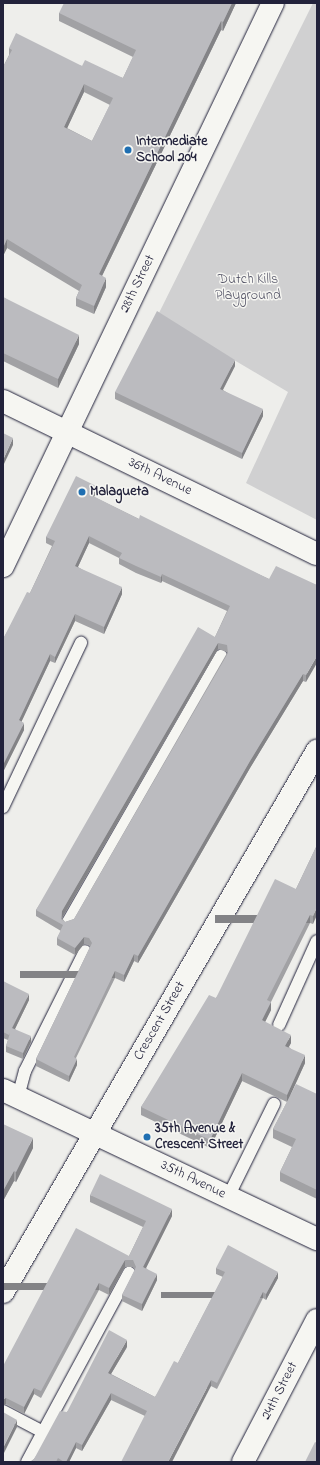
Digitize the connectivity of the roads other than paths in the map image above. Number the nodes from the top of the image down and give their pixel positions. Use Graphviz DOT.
graph roads {
  1 [pos="273,3"];
  2 [pos="3,401"];
  3 [pos="68,432"];
  4 [pos="317,554"];
  5 [pos="3,566"];
  6 [pos="81,642"];
  7 [pos="221,656"];
  8 [pos="317,751"];
  9 [pos="3,807"];
  10 [pos="68,922"];
  11 [pos="317,941"];
  12 [pos="85,950"];
  13 [pos="279,1025"];
  14 [pos="10,1094"];
  15 [pos="274,1104"];
  16 [pos="95,1134"];
  17 [pos="228,1197"];
  18 [pos="317,1239"];
  19 [pos="129,1273"];
  20 [pos="3,1292"];
  21 [pos="317,1320"];
  22 [pos="3,1411"];
  23 [pos="43,1432"];
  24 [pos="27,1462"];
  25 [pos="243,1462"];
  1 -- 3 [label="street, 28th Street"];
  2 -- 3 [label="street, 36th Avenue"];
  3 -- 4 [label="street, 36th Avenue"];
  3 -- 5 [label="street, 28th Street"];
  6 -- 9 [label="lane"];
  7 -- 10 [label="lane"];
  8 -- 16 [label="street, Crescent Street"];
  11 -- 13 [label="lane"];
  12 -- 14 [label="lane"];
  14 -- 16 [label="street, 35th Avenue"];
  15 -- 17 [label="lane"];
  16 -- 17 [label="street, 35th Avenue"];
  16 -- 20 [label="street, Crescent Street"];
  17 -- 18 [label="street, 35th Avenue"];
  19 -- 23 [label="lane"];
  21 -- 25 [label="street, 24th Street"];
  22 -- 23 [label="lane"];
  23 -- 24 [label="lane"];
}
